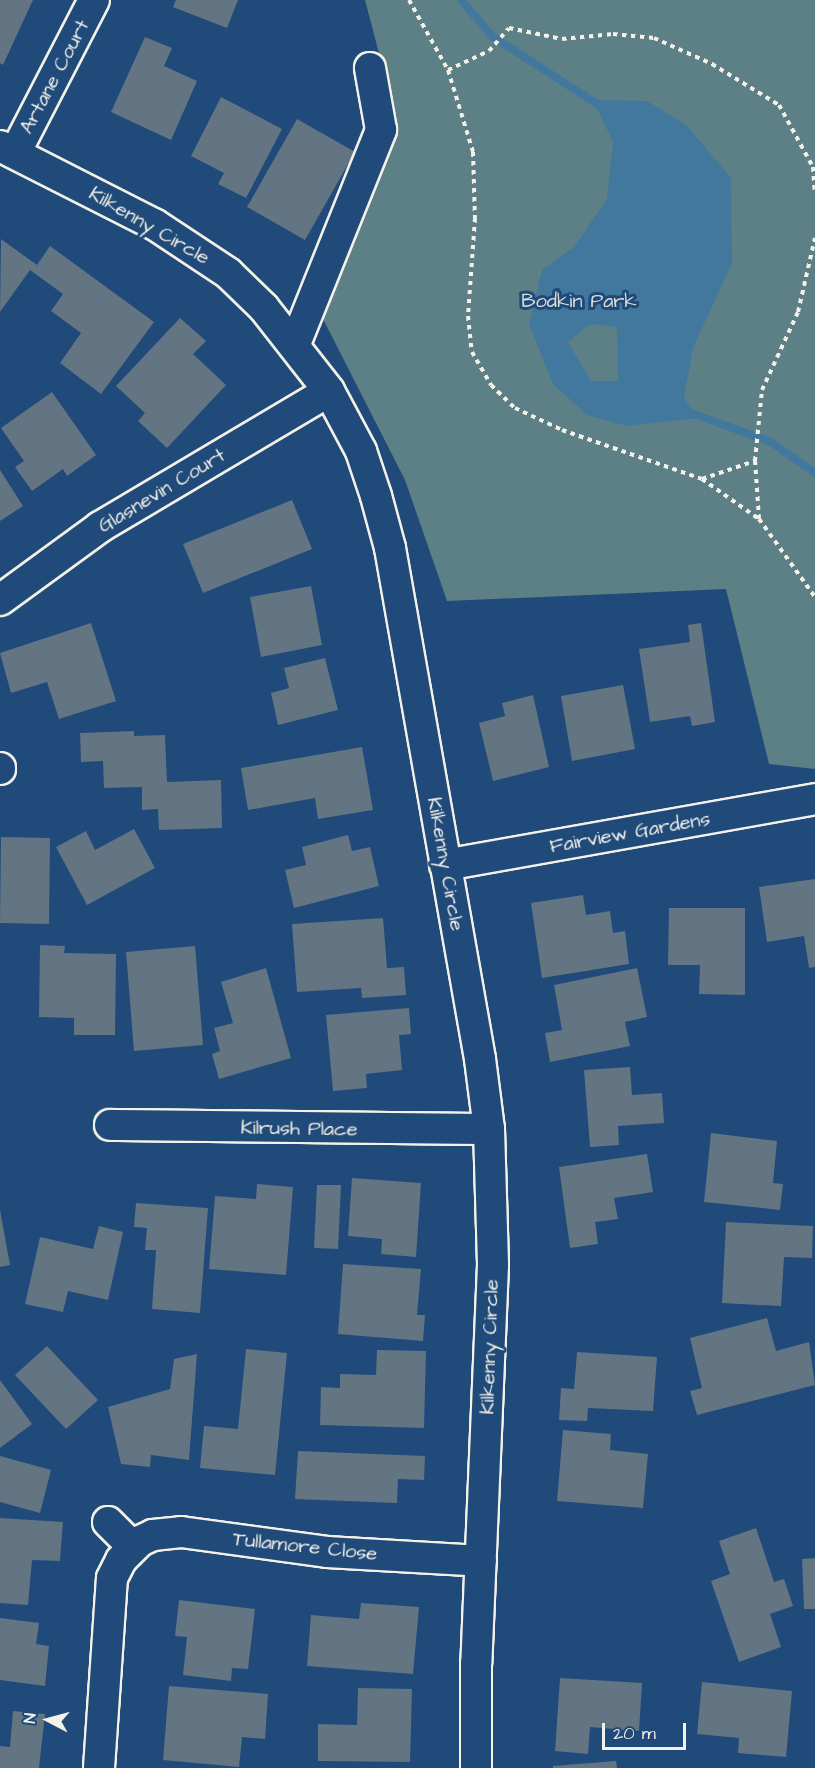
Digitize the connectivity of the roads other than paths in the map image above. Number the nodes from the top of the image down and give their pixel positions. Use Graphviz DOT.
graph roads {
  1 [pos="94,0"];
  2 [pos="370,68"];
  3 [pos="7,149"];
  4 [pos="295,345"];
  5 [pos="329,391"];
  6 [pos="0,600"];
  7 [pos="815,799"];
  8 [pos="444,865"];
  9 [pos="110,1125"];
  10 [pos="489,1129"];
  11 [pos="108,1521"];
  12 [pos="133,1547"];
  13 [pos="481,1561"];
  14 [pos="99,1768"];
  15 [pos="476,1768"];
  1 -- 3 [label="street, Artane Court"];
  2 -- 4 [label="street"];
  3 -- 4 [label="street, Kilkenny Circle"];
  4 -- 5 [label="street, Kilkenny Circle"];
  5 -- 6 [label="street, Glasnevin Court"];
  5 -- 8 [label="street, Kilkenny Circle"];
  7 -- 8 [label="street, Fairview Gardens"];
  8 -- 10 [label="street, Kilkenny Circle"];
  9 -- 10 [label="street, Kilrush Place"];
  10 -- 13 [label="street, Kilkenny Circle"];
  11 -- 12 [label="street"];
  12 -- 13 [label="street, Tullamore Close"];
  12 -- 14 [label="street, Tullamore Close"];
  13 -- 15 [label="street, Kilkenny Circle"];
}
